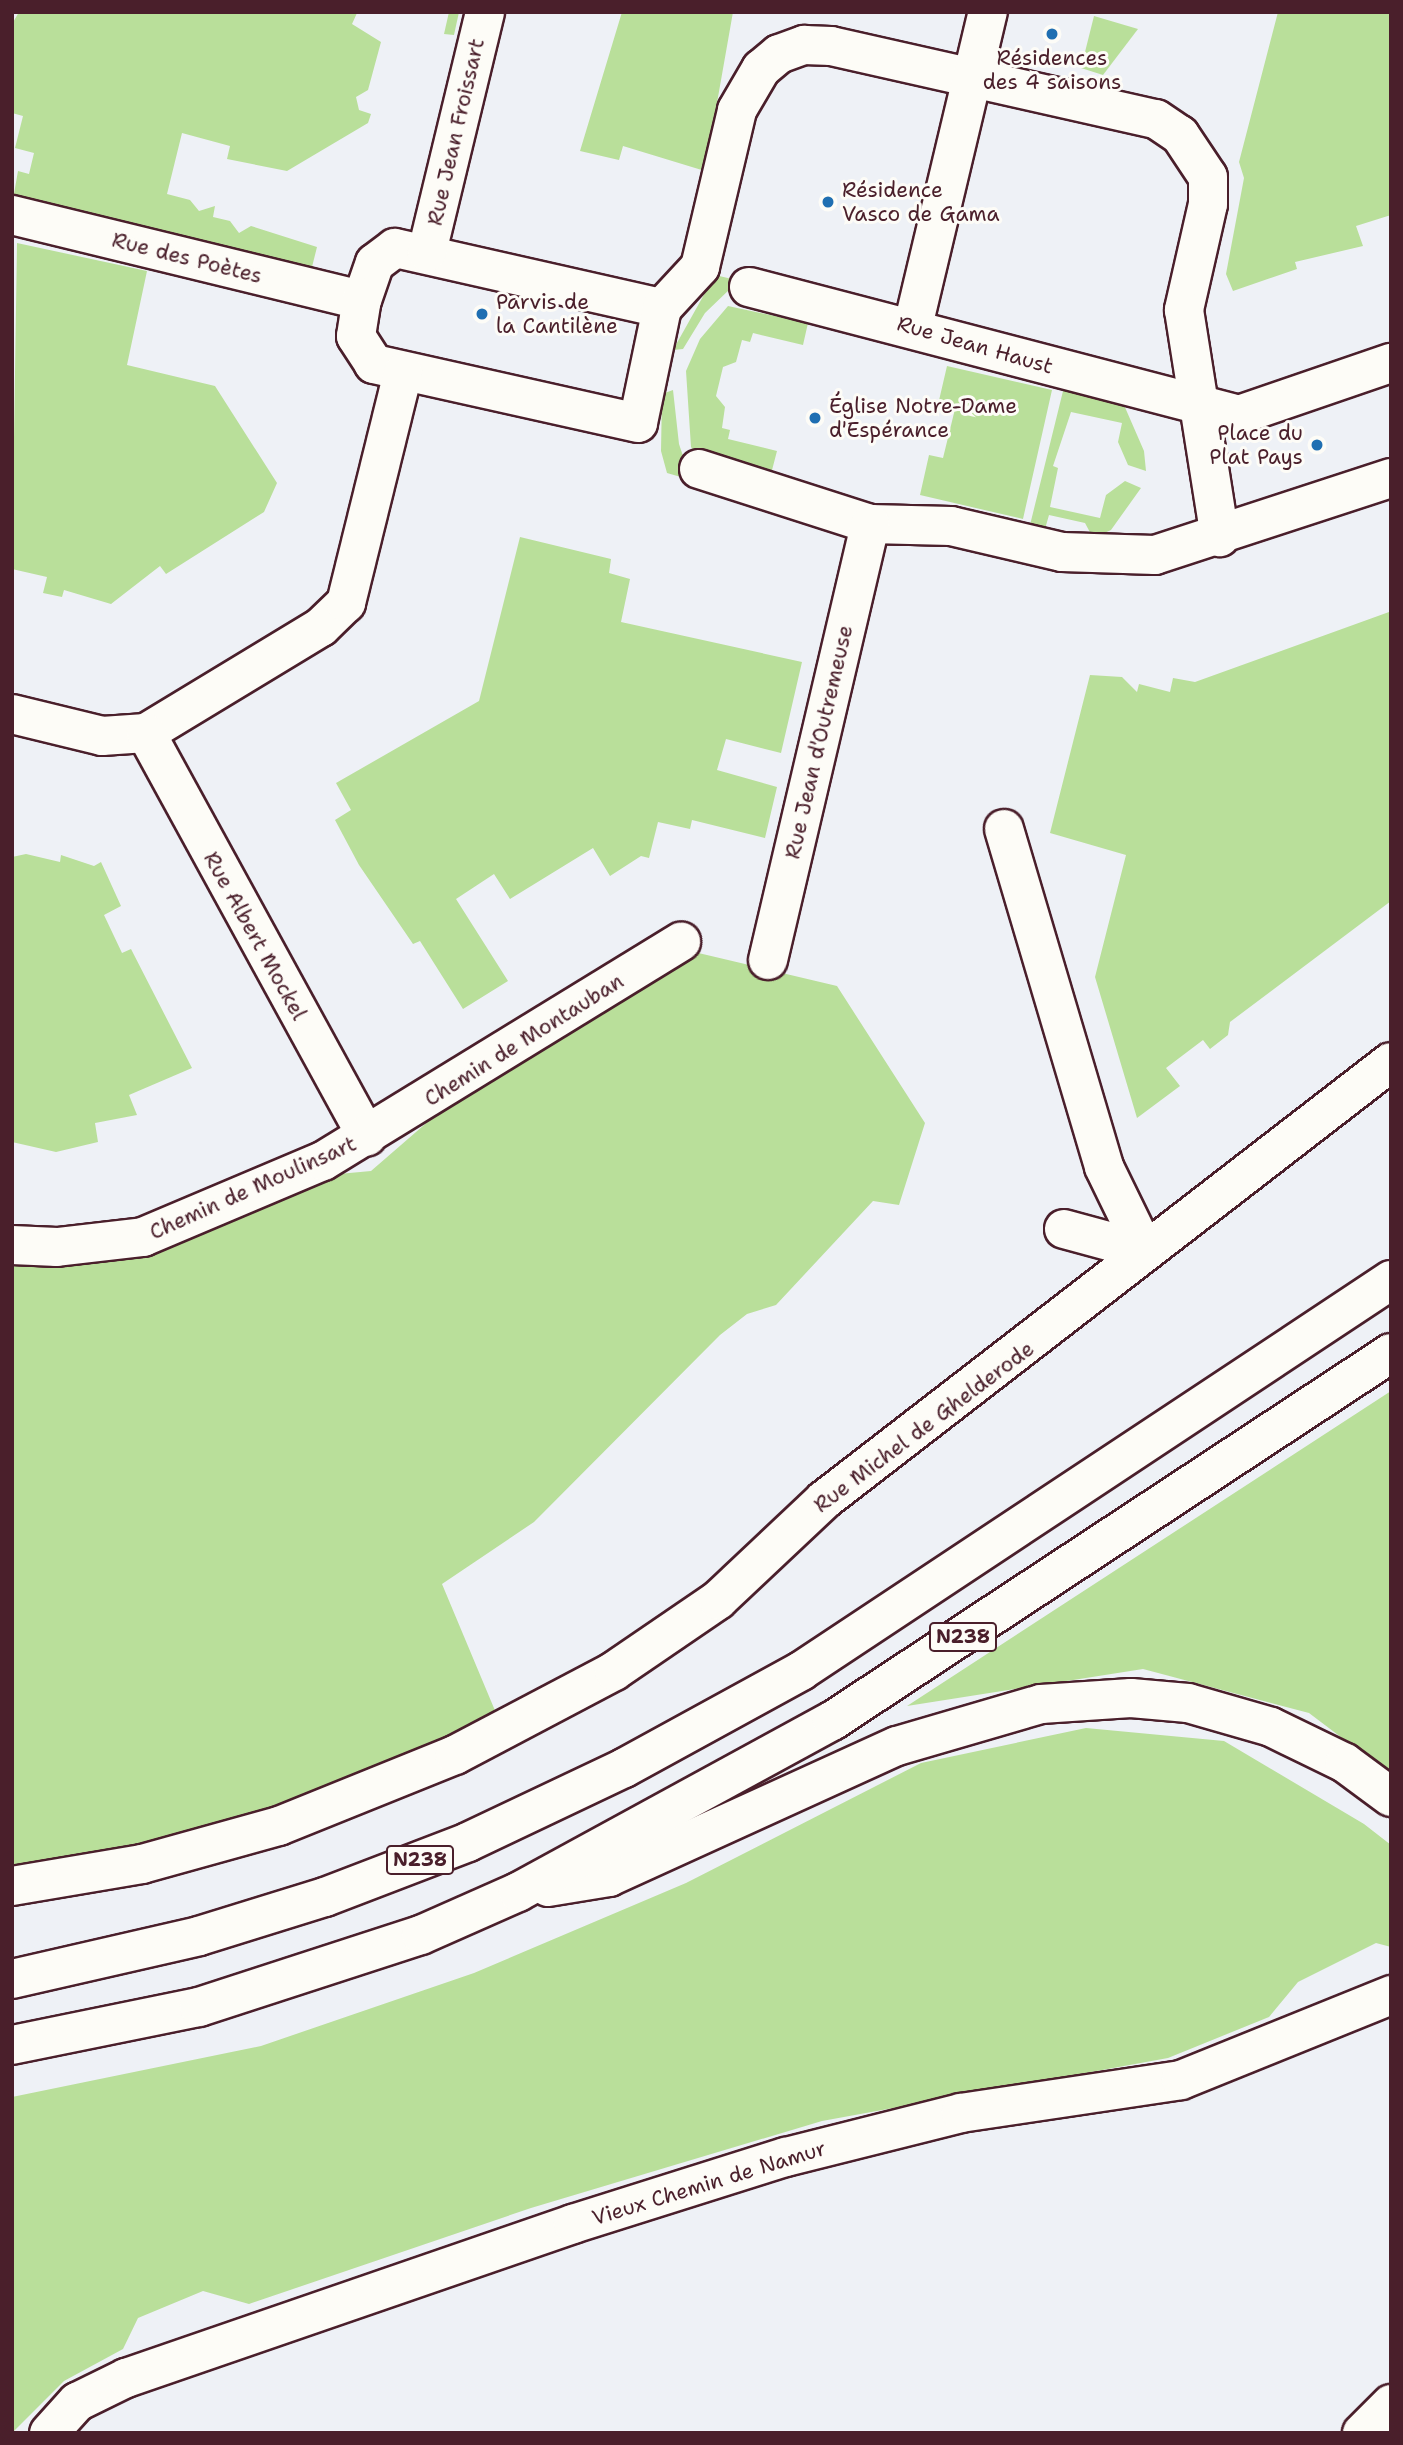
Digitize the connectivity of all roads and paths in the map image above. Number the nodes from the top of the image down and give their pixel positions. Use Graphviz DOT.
graph roads {
  1 [pos="485,12"];
  2 [pos="988,12"];
  3 [pos="971,75"];
  4 [pos="12,215"];
  5 [pos="427,252"];
  6 [pos="749,286"];
  7 [pos="362,300"];
  8 [pos="662,308"];
  9 [pos="914,326"];
  10 [pos="1391,363"];
  11 [pos="403,373"];
  12 [pos="1200,407"];
  13 [pos="699,469"];
  14 [pos="1391,478"];
  15 [pos="870,524"];
  16 [pos="1220,537"];
  17 [pos="12,714"];
  18 [pos="146,733"];
  19 [pos="1004,829"];
  20 [pos="681,942"];
  21 [pos="768,960"];
  22 [pos="1391,1062"];
  23 [pos="367,1137"];
  24 [pos="1064,1229"];
  25 [pos="12,1245"];
  26 [pos="1145,1251"];
  27 [pos="1391,1280"];
  28 [pos="1391,1353"];
  29 [pos="1391,1797"];
  30 [pos="12,1885"];
  31 [pos="518,1892"];
  32 [pos="12,1979"];
  33 [pos="1391,1995"];
  34 [pos="12,2045"];
  35 [pos="1391,2404"];
  36 [pos="49,2433"];
  37 [pos="1362,2433"];
  1 -- 5 [label="main road, Rue Jean Froissart"];
  2 -- 3 [label="main road"];
  3 -- 8 [label="main road"];
  3 -- 9 [label="main road"];
  3 -- 12 [label="main road"];
  4 -- 7 [label="main road, Rue des Poètes"];
  5 -- 7 [label="main road"];
  5 -- 8 [label="main road"];
  6 -- 9 [label="main road, Rue Jean Haust"];
  7 -- 11 [label="main road"];
  8 -- 11 [label="main road"];
  9 -- 12 [label="main road, Rue Jean Haust"];
  10 -- 12 [label="main road"];
  11 -- 18 [label="main road"];
  12 -- 16 [label="main road"];
  13 -- 15 [label="main road"];
  14 -- 16 [label="main road"];
  15 -- 16 [label="main road"];
  15 -- 21 [label="main road, Rue Jean d'Outremeuse"];
  17 -- 18 [label="main road"];
  18 -- 23 [label="main road, Rue Albert Mockel"];
  19 -- 26 [label="main road"];
  20 -- 23 [label="main road, Chemin de Montauban"];
  22 -- 26 [label="main road, Rue Michel de Ghelderode"];
  23 -- 25 [label="main road, Chemin de Moulinsart"];
  24 -- 26 [label="main road"];
  26 -- 30 [label="main road, Rue Michel de Ghelderode"];
  27 -- 32 [label="main road, N238"];
  28 -- 31 [label="main road, N238"];
  29 -- 31 [label="main road"];
  31 -- 34 [label="main road, N238"];
  33 -- 36 [label="main road, Vieux Chemin de Namur"];
  35 -- 37 [label="main road"];
}
